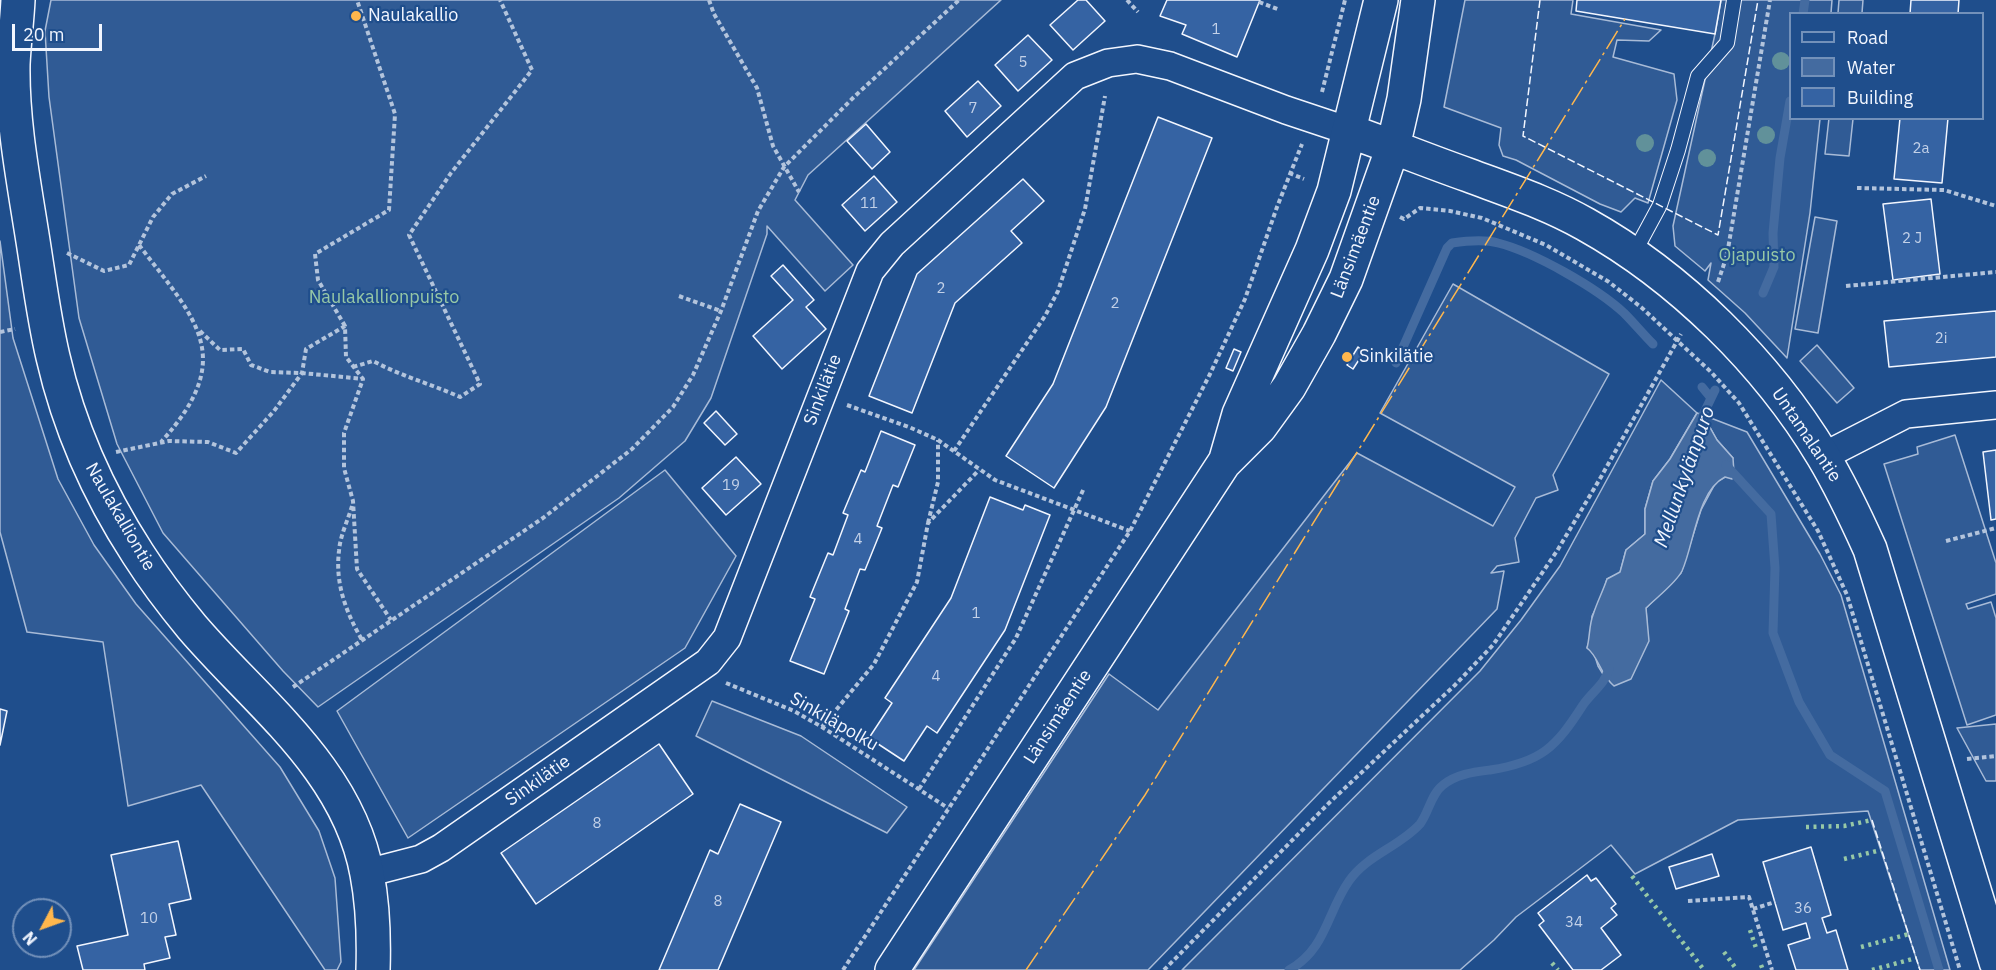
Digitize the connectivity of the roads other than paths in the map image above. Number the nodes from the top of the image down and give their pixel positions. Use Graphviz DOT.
graph roads {
  1 [pos="18,0"];
  2 [pos="1381,0"];
  3 [pos="1418,0"];
  4 [pos="1734,0"];
  5 [pos="1349,131"];
  6 [pos="1393,147"];
  7 [pos="1633,255"];
  8 [pos="1996,405"];
  9 [pos="1824,456"];
  10 [pos="1224,463"];
  11 [pos="367,873"];
  12 [pos="1996,962"];
  13 [pos="373,970"];
  14 [pos="892,970"];
  1 -- 11 [label="street, Naulakalliontie"];
  2 -- 5 [label="street, Länsimäentie"];
  3 -- 6 [label="street, Länsimäentie"];
  4 -- 7 [label="lane"];
  5 -- 6 [label="street, Untamalantie"];
  5 -- 10 [label="street, Länsimäentie"];
  5 -- 11 [label="street, Sinkilätie"];
  6 -- 7 [label="street, Untamalantie"];
  6 -- 10 [label="street, Länsimäentie"];
  7 -- 9 [label="street, Untamalantie"];
  8 -- 9 [label="street"];
  9 -- 12 [label="street, Untamalantie"];
  10 -- 14 [label="street, Länsimäentie"];
  11 -- 13 [label="street, Naulakalliontie"];
}
